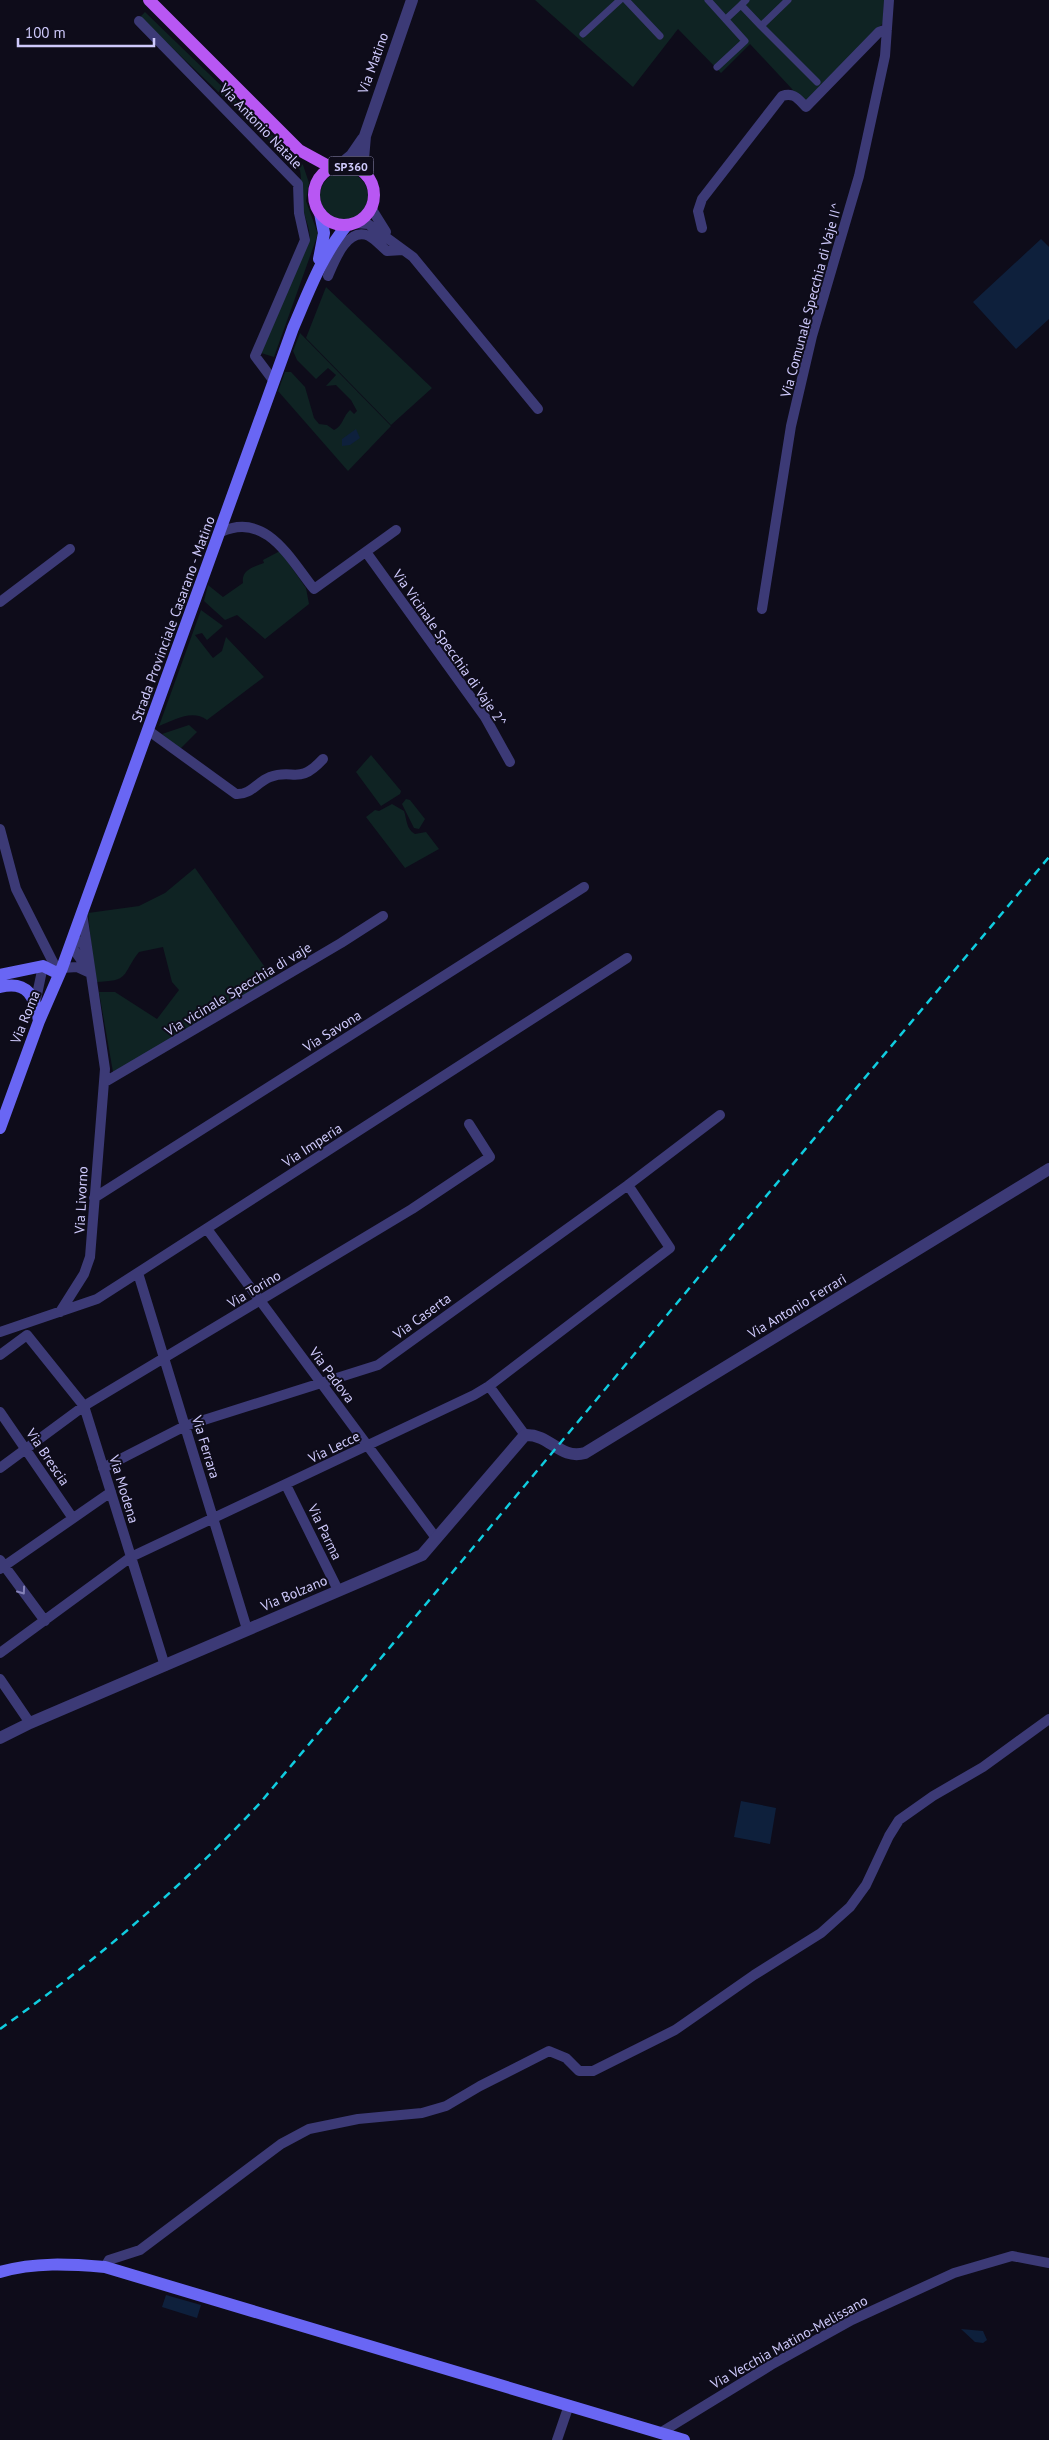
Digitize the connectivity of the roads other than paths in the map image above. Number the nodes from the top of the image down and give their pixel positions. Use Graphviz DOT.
graph roads {
  1 [pos="149,0"];
  2 [pos="412,0"];
  3 [pos="620,0"];
  4 [pos="626,0"];
  5 [pos="708,0"];
  6 [pos="788,0"];
  7 [pos="888,0"];
  8 [pos="743,2"];
  9 [pos="726,19"];
  10 [pos="139,21"];
  11 [pos="762,26"];
  12 [pos="887,29"];
  13 [pos="583,34"];
  14 [pos="660,36"];
  15 [pos="717,67"];
  16 [pos="817,82"];
  17 [pos="365,136"];
  18 [pos="299,150"];
  19 [pos="336,166"];
  20 [pos="366,175"];
  21 [pos="316,186"];
  22 [pos="371,208"];
  23 [pos="320,213"];
  24 [pos="351,224"];
  25 [pos="702,228"];
  26 [pos="399,247"];
  27 [pos="322,275"];
  28 [pos="273,380"];
  29 [pos="538,409"];
  30 [pos="396,530"];
  31 [pos="221,532"];
  32 [pos="70,549"];
  33 [pos="366,552"];
  34 [pos="0,602"];
  35 [pos="762,609"];
  36 [pos="149,731"];
  37 [pos="322,759"];
  38 [pos="510,762"];
  39 [pos="0,829"];
  40 [pos="4,857"];
  41 [pos="584,887"];
  42 [pos="82,913"];
  43 [pos="383,916"];
  44 [pos="70,944"];
  45 [pos="88,953"];
  46 [pos="627,958"];
  47 [pos="43,966"];
  48 [pos="60,971"];
  49 [pos="91,974"];
  50 [pos="0,975"];
  51 [pos="0,988"];
  52 [pos="35,1004"];
  53 [pos="39,1021"];
  54 [pos="105,1082"];
  55 [pos="720,1115"];
  56 [pos="468,1124"];
  57 [pos="0,1128"];
  58 [pos="1049,1169"];
  59 [pos="628,1185"];
  60 [pos="94,1198"];
  61 [pos="207,1229"];
  62 [pos="138,1273"];
  63 [pos="261,1302"];
  64 [pos="60,1312"];
  65 [pos="0,1332"];
  66 [pos="0,1354"];
  67 [pos="164,1359"];
  68 [pos="321,1383"];
  69 [pos="489,1386"];
  70 [pos="84,1406"];
  71 [pos="0,1412"];
  72 [pos="185,1426"];
  73 [pos="525,1435"];
  74 [pos="368,1446"];
  75 [pos="26,1449"];
  76 [pos="0,1468"];
  77 [pos="103,1468"];
  78 [pos="286,1485"];
  79 [pos="111,1492"];
  80 [pos="72,1517"];
  81 [pos="213,1519"];
  82 [pos="436,1538"];
  83 [pos="131,1557"];
  84 [pos="1,1565"];
  85 [pos="338,1590"];
  86 [pos="45,1622"];
  87 [pos="247,1629"];
  88 [pos="0,1653"];
  89 [pos="165,1666"];
  90 [pos="0,1679"];
  91 [pos="1049,1719"];
  92 [pos="30,1723"];
  93 [pos="0,1738"];
  94 [pos="1049,2263"];
  95 [pos="105,2267"];
  96 [pos="0,2272"];
  97 [pos="569,2405"];
  98 [pos="660,2432"];
  99 [pos="557,2440"];
  100 [pos="684,2440"];
  1 -- 18 [label="main road"];
  2 -- 17 [label="street, Via Matino"];
  3 -- 13 [label="street"];
  4 -- 14 [label="street"];
  5 -- 9 [label="street"];
  6 -- 11 [label="street"];
  7 -- 12 [label="street, Via Comunale Specchia di Vaje II^"];
  8 -- 9 [label="street"];
  8 -- 11 [label="street"];
  9 -- 15 [label="street"];
  10 -- 28 [label="street, Via Antonio Natale"];
  11 -- 16 [label="street"];
  12 -- 25 [label="street"];
  12 -- 35 [label="street, Via Comunale Specchia di Vaje II^"];
  17 -- 19 [label="street, Via Matino"];
  17 -- 20 [label="street, Via Matino"];
  18 -- 19 [label="main road"];
  18 -- 21 [label="main road, Strada Provinciale Casarano - Matino"];
  19 -- 20 [label="main road, SP360"];
  19 -- 21 [label="main road, SP360"];
  20 -- 22 [label="main road, SP360"];
  21 -- 23 [label="main road, Strada Provinciale Casarano - Matino / SP360"];
  22 -- 24 [label="main road, Strada Provinciale Casarano - Matino / SP360"];
  22 -- 26 [label="street"];
  23 -- 24 [label="main road"];
  23 -- 27 [label="main road, Strada Provinciale Casarano - Matino / SP360"];
  24 -- 26 [label="street"];
  24 -- 27 [label="main road, Strada Provinciale Casarano - Matino / SP360"];
  26 -- 27 [label="street"];
  26 -- 29 [label="street"];
  27 -- 28 [label="main road, Strada Provinciale Casarano - Matino / SP360"];
  28 -- 31 [label="main road, Strada Provinciale Casarano - Matino / SP360"];
  30 -- 33 [label="street"];
  31 -- 33 [label="street"];
  31 -- 36 [label="main road, Strada Provinciale Casarano - Matino / SP360"];
  32 -- 34 [label="street"];
  33 -- 38 [label="street, Via Vicinale Specchia di Vaje 2^"];
  36 -- 37 [label="street"];
  36 -- 42 [label="main road, Strada Provinciale Casarano - Matino / SP360"];
  39 -- 40 [label="street"];
  40 -- 48 [label="street"];
  41 -- 60 [label="street, Via Savona"];
  42 -- 44 [label="main road, Strada Provinciale Casarano - Matino / SP360"];
  42 -- 45 [label="street, Via Livorno"];
  43 -- 54 [label="street, Via vicinale Specchia di vaje"];
  44 -- 45 [label="street"];
  44 -- 48 [label="main road, Strada Provinciale Casarano - Matino / SP360"];
  44 -- 49 [label="street"];
  45 -- 49 [label="street, Via Livorno"];
  46 -- 61 [label="street, Via Imperia"];
  47 -- 48 [label="main road"];
  47 -- 50 [label="main road"];
  47 -- 52 [label="street"];
  48 -- 49 [label="street"];
  48 -- 53 [label="main road, Via Roma"];
  49 -- 54 [label="street, Via Livorno"];
  51 -- 52 [label="main road"];
  52 -- 53 [label="main road"];
  53 -- 57 [label="main road, Via Roma"];
  54 -- 60 [label="street, Via Livorno"];
  55 -- 59 [label="street, Via Caserta"];
  56 -- 63 [label="street, Via Torino"];
  58 -- 73 [label="street, Via Antonio Ferrari"];
  59 -- 68 [label="street, Via Caserta"];
  59 -- 69 [label="street, Via Lecce"];
  60 -- 64 [label="street, Via Livorno"];
  61 -- 62 [label="street, Via Imperia"];
  61 -- 63 [label="street, Via Padova"];
  62 -- 64 [label="street, Via Imperia"];
  62 -- 67 [label="street, Via Ferrara"];
  63 -- 67 [label="street, Via Torino"];
  63 -- 68 [label="street, Via Padova"];
  64 -- 65 [label="street, Via Imperia"];
  66 -- 70 [label="street, Via Modena"];
  67 -- 70 [label="street, Via Torino"];
  67 -- 72 [label="street, Via Ferrara"];
  68 -- 72 [label="street, Via Caserta"];
  68 -- 74 [label="street, Via Padova"];
  69 -- 73 [label="street"];
  69 -- 74 [label="street, Via Lecce"];
  70 -- 75 [label="street, Via Torino"];
  70 -- 77 [label="street, Via Modena"];
  71 -- 75 [label="street, Via Brescia"];
  72 -- 77 [label="street, Via Caserta"];
  72 -- 81 [label="street, Via Ferrara"];
  73 -- 82 [label="street, Via Bolzano"];
  74 -- 78 [label="street, Via Lecce"];
  74 -- 82 [label="street, Via Padova"];
  75 -- 76 [label="street, Via Torino"];
  75 -- 80 [label="street, Via Brescia"];
  77 -- 79 [label="street, Via Modena"];
  78 -- 81 [label="street, Via Lecce"];
  78 -- 85 [label="street, Via Parma"];
  79 -- 80 [label="street"];
  79 -- 83 [label="street, Via Modena"];
  80 -- 84 [label="street"];
  81 -- 83 [label="street, Via Lecce"];
  81 -- 87 [label="street, Via Ferrara"];
  82 -- 85 [label="street, Via Bolzano"];
  83 -- 86 [label="street, Via Lecce"];
  83 -- 89 [label="street, Via Modena"];
  84 -- 86 [label="street, one-way"];
  85 -- 87 [label="street, Via Bolzano"];
  86 -- 88 [label="street, Via Lecce"];
  87 -- 89 [label="street, Via Bolzano"];
  89 -- 92 [label="street, Via Bolzano"];
  90 -- 92 [label="street"];
  91 -- 95 [label="street"];
  92 -- 93 [label="street, Via Bolzano"];
  94 -- 98 [label="street, Via Vecchia Matino-Melissano"];
  95 -- 96 [label="main road"];
  95 -- 97 [label="main road"];
  97 -- 98 [label="main road"];
  97 -- 99 [label="street"];
  98 -- 100 [label="main road"];
}
